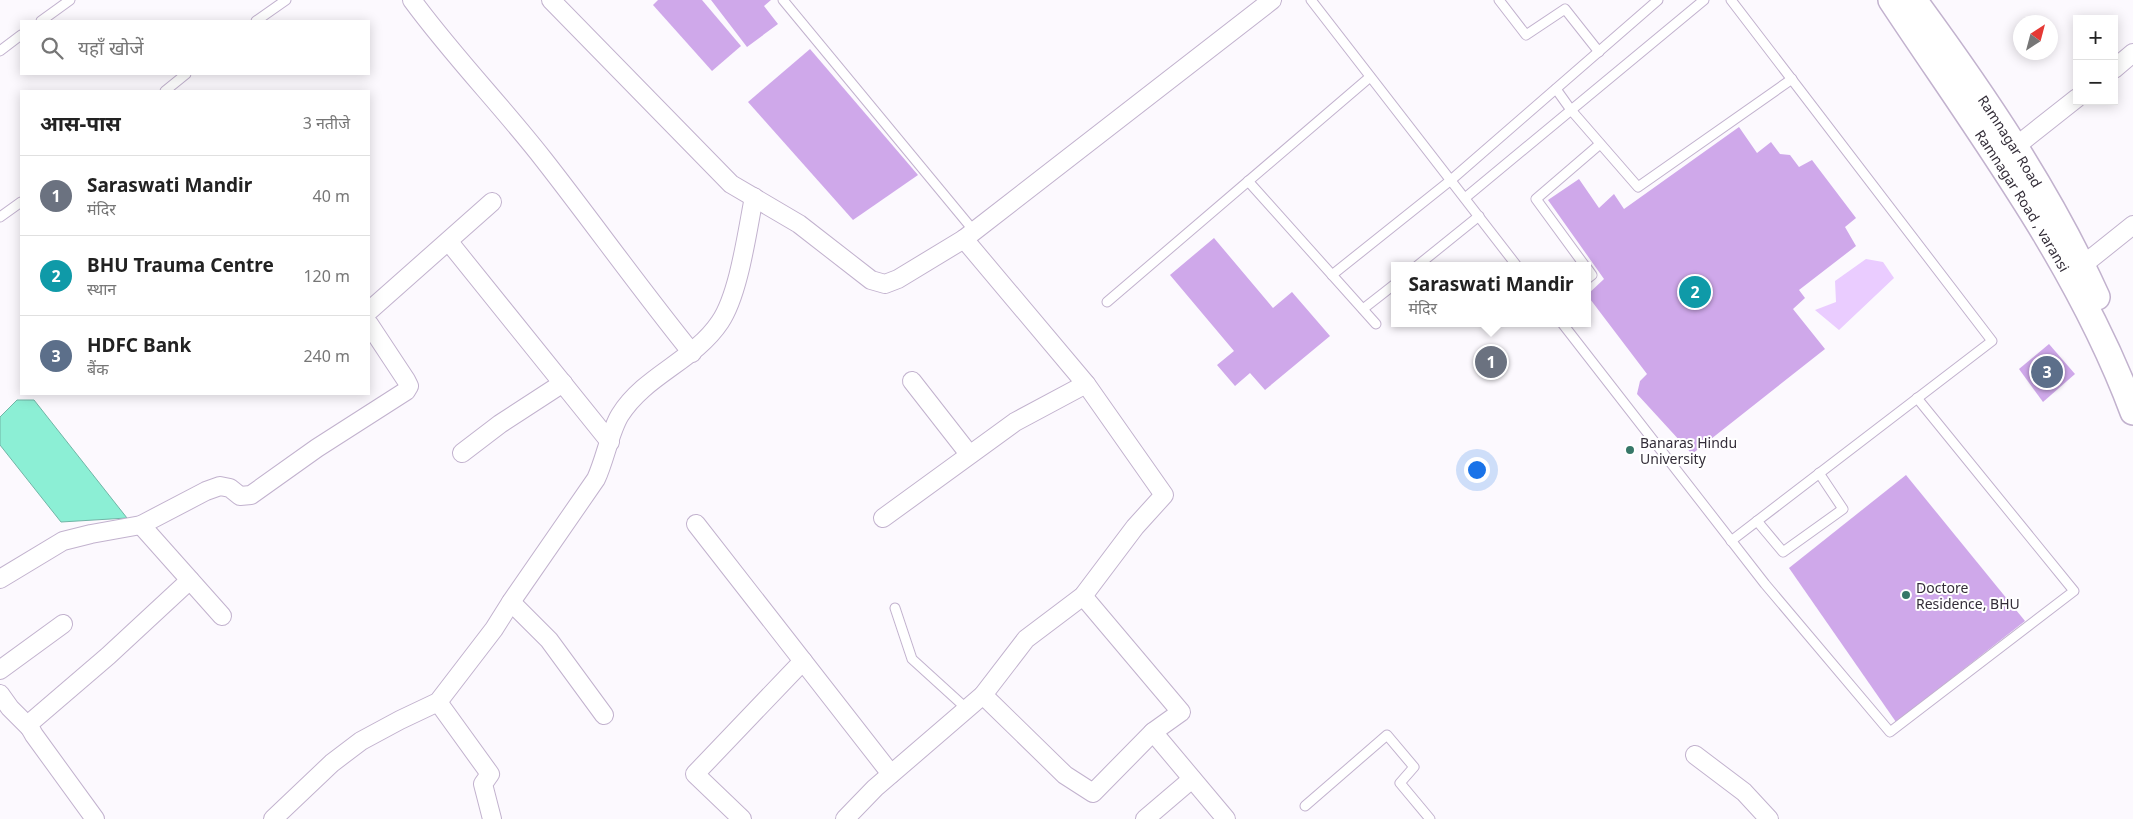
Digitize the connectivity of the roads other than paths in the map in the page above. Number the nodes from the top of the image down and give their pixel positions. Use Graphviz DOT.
graph roads {
  1 [pos="70,0"];
  2 [pos="286,0"];
  3 [pos="412,0"];
  4 [pos="551,0"];
  5 [pos="783,0"];
  6 [pos="1272,0"];
  7 [pos="1311,0"];
  8 [pos="1499,0"];
  9 [pos="1704,0"];
  10 [pos="1732,0"];
  11 [pos="1891,0"];
  12 [pos="1914,0"];
  13 [pos="1655,1"];
  14 [pos="42,20"];
  15 [pos="257,20"];
  16 [pos="20,36"];
  17 [pos="0,51"];
  18 [pos="1599,52"];
  19 [pos="2133,53"];
  20 [pos="2118,66"];
  21 [pos="185,75"];
  22 [pos="1370,77"];
  23 [pos="1792,79"];
  24 [pos="1556,89"];
  25 [pos="166,90"];
  26 [pos="2073,101"];
  27 [pos="1571,110"];
  28 [pos="1600,144"];
  29 [pos="2015,147"];
  30 [pos="1451,180"];
  31 [pos="1248,181"];
  32 [pos="754,197"];
  33 [pos="1465,198"];
  34 [pos="492,202"];
  35 [pos="20,203"];
  36 [pos="1478,216"];
  37 [pos="0,217"];
  38 [pos="2133,225"];
  39 [pos="969,235"];
  40 [pos="449,242"];
  41 [pos="1422,262"];
  42 [pos="1514,262"];
  43 [pos="1582,262"];
  44 [pos="2083,265"];
  45 [pos="1332,275"];
  46 [pos="1391,287"];
  47 [pos="1107,302"];
  48 [pos="1363,309"];
  49 [pos="370,310"];
  50 [pos="1376,324"];
  51 [pos="370,326"];
  52 [pos="1565,327"];
  53 [pos="692,353"];
  54 [pos="2133,372"];
  55 [pos="912,381"];
  56 [pos="563,383"];
  57 [pos="1086,384"];
  58 [pos="1917,398"];
  59 [pos="2133,412"];
  60 [pos="610,442"];
  61 [pos="462,453"];
  62 [pos="969,454"];
  63 [pos="1819,473"];
  64 [pos="883,518"];
  65 [pos="1757,520"];
  66 [pos="696,524"];
  67 [pos="141,525"];
  68 [pos="1731,540"];
  69 [pos="1,576"];
  70 [pos="190,580"];
  71 [pos="1083,596"];
  72 [pos="511,602"];
  73 [pos="895,608"];
  74 [pos="222,616"];
  75 [pos="63,624"];
  76 [pos="803,661"];
  77 [pos="0,670"];
  78 [pos="0,694"];
  79 [pos="983,695"];
  80 [pos="438,702"];
  81 [pos="966,709"];
  82 [pos="604,715"];
  83 [pos="30,728"];
  84 [pos="1153,732"];
  85 [pos="1695,755"];
  86 [pos="891,774"];
  87 [pos="1192,779"];
  88 [pos="1305,806"];
  89 [pos="95,819"];
  90 [pos="273,819"];
  91 [pos="492,819"];
  92 [pos="742,819"];
  93 [pos="845,819"];
  94 [pos="1145,819"];
  95 [pos="1226,819"];
  96 [pos="1430,819"];
  97 [pos="1769,819"];
  1 -- 14 [label="lane"];
  2 -- 15 [label="lane"];
  3 -- 53 [label="street"];
  4 -- 32 [label="street"];
  5 -- 39 [label="lane"];
  6 -- 39 [label="street"];
  7 -- 22 [label="lane"];
  8 -- 18 [label="lane"];
  9 -- 27 [label="lane"];
  10 -- 23 [label="lane"];
  11 -- 59 [label="main road, Ramnagar Road , varansi"];
  12 -- 29 [label="main road, Ramnagar Road"];
  13 -- 18 [label="lane"];
  16 -- 17 [label="lane"];
  18 -- 24 [label="lane"];
  19 -- 20 [label="street"];
  21 -- 25 [label="lane"];
  22 -- 30 [label="lane"];
  22 -- 31 [label="lane"];
  23 -- 28 [label="lane"];
  23 -- 58 [label="lane"];
  24 -- 27 [label="lane"];
  24 -- 30 [label="lane"];
  26 -- 29 [label="street"];
  27 -- 28 [label="lane"];
  27 -- 33 [label="lane"];
  28 -- 43 [label="lane"];
  29 -- 44 [label="main road, Ramnagar Road"];
  30 -- 33 [label="lane"];
  30 -- 45 [label="lane"];
  31 -- 45 [label="lane"];
  31 -- 47 [label="lane"];
  32 -- 39 [label="street"];
  32 -- 53 [label="street"];
  33 -- 36 [label="lane"];
  34 -- 40 [label="street"];
  35 -- 37 [label="lane"];
  36 -- 41 [label="lane"];
  36 -- 42 [label="lane"];
  38 -- 44 [label="street"];
  39 -- 57 [label="street"];
  40 -- 49 [label="street"];
  40 -- 56 [label="street"];
  44 -- 54 [label="main road, Ramnagar Road"];
  45 -- 48 [label="lane"];
  46 -- 48 [label="lane"];
  48 -- 50 [label="lane"];
  51 -- 67 [label="street"];
  52 -- 68 [label="lane"];
  53 -- 60 [label="street"];
  55 -- 62 [label="street"];
  56 -- 60 [label="street"];
  56 -- 61 [label="street"];
  57 -- 62 [label="street"];
  57 -- 71 [label="street"];
  58 -- 63 [label="lane"];
  58 -- 68 [label="lane"];
  60 -- 72 [label="street"];
  62 -- 64 [label="street"];
  63 -- 65 [label="lane"];
  63 -- 65 [label="lane"];
  65 -- 68 [label="lane"];
  66 -- 76 [label="street"];
  67 -- 69 [label="street"];
  67 -- 70 [label="street"];
  70 -- 74 [label="street"];
  70 -- 83 [label="street"];
  71 -- 79 [label="street"];
  71 -- 84 [label="street"];
  72 -- 80 [label="street"];
  72 -- 82 [label="street"];
  73 -- 81 [label="lane"];
  75 -- 77 [label="street"];
  76 -- 86 [label="street"];
  76 -- 92 [label="street"];
  78 -- 83 [label="street"];
  79 -- 81 [label="street"];
  79 -- 84 [label="street"];
  80 -- 90 [label="street"];
  80 -- 91 [label="street"];
  81 -- 86 [label="street"];
  83 -- 89 [label="street"];
  84 -- 87 [label="street"];
  85 -- 97 [label="street"];
  86 -- 93 [label="street"];
  87 -- 94 [label="street"];
  87 -- 95 [label="street"];
  88 -- 96 [label="lane"];
}
